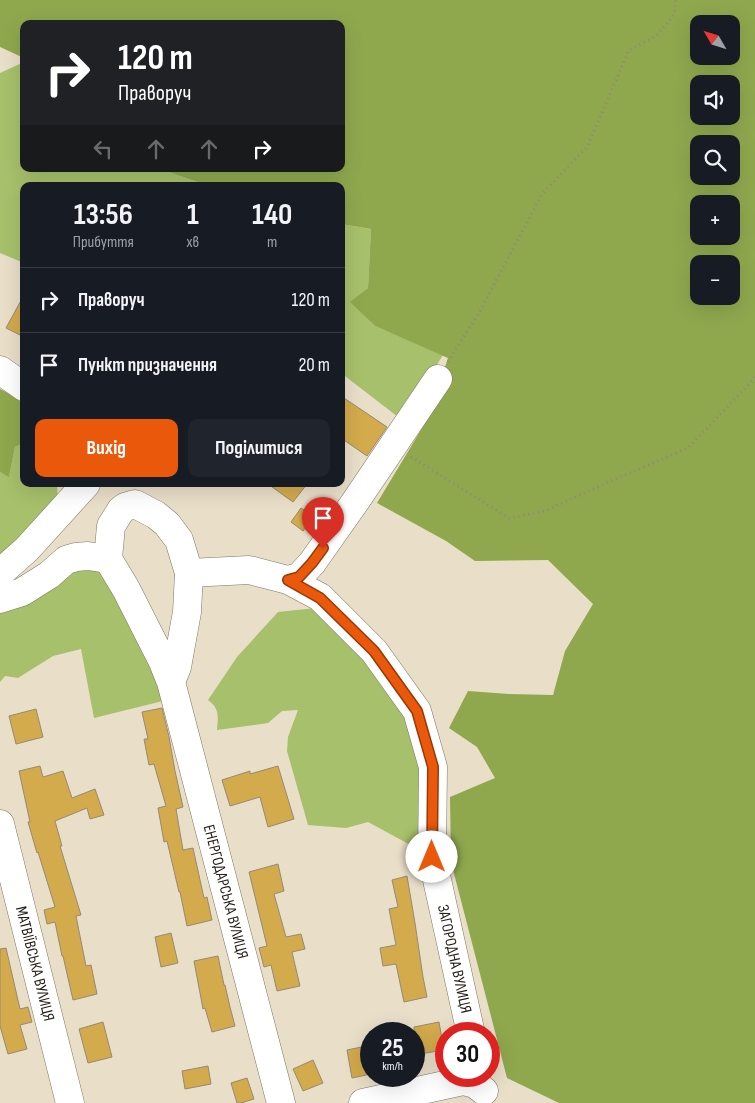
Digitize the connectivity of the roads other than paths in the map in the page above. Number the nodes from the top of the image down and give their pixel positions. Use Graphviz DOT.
graph roads {
  1 [pos="0,370"];
  2 [pos="438,379"];
  3 [pos="20,383"];
  4 [pos="80,487"];
  5 [pos="136,487"];
  6 [pos="67,494"];
  7 [pos="156,515"];
  8 [pos="108,559"];
  9 [pos="0,573"];
  10 [pos="189,573"];
  11 [pos="288,580"];
  12 [pos="0,598"];
  13 [pos="171,682"];
  14 [pos="0,824"];
  15 [pos="468,1022"];
  16 [pos="484,1090"];
  17 [pos="70,1103"];
  18 [pos="281,1103"];
  19 [pos="363,1103"];
  1 -- 3 [label="street"];
  2 -- 11 [label="street"];
  4 -- 6 [label="street"];
  5 -- 7 [label="street"];
  6 -- 9 [label="street"];
  7 -- 8 [label="street"];
  7 -- 10 [label="street"];
  8 -- 12 [label="street"];
  8 -- 13 [label="street, ЕНЕРГОДАРСЬКА ВУЛИЦЯ"];
  10 -- 11 [label="street, ЗАГОРОДНА ВУЛИЦЯ"];
  10 -- 13 [label="street"];
  11 -- 15 [label="street, ЗАГОРОДНА ВУЛИЦЯ"];
  13 -- 18 [label="street, ЕНЕРГОДАРСЬКА ВУЛИЦЯ"];
  14 -- 17 [label="street, МАТВІЇВСЬКА ВУЛИЦЯ"];
  16 -- 19 [label="street"];
}
